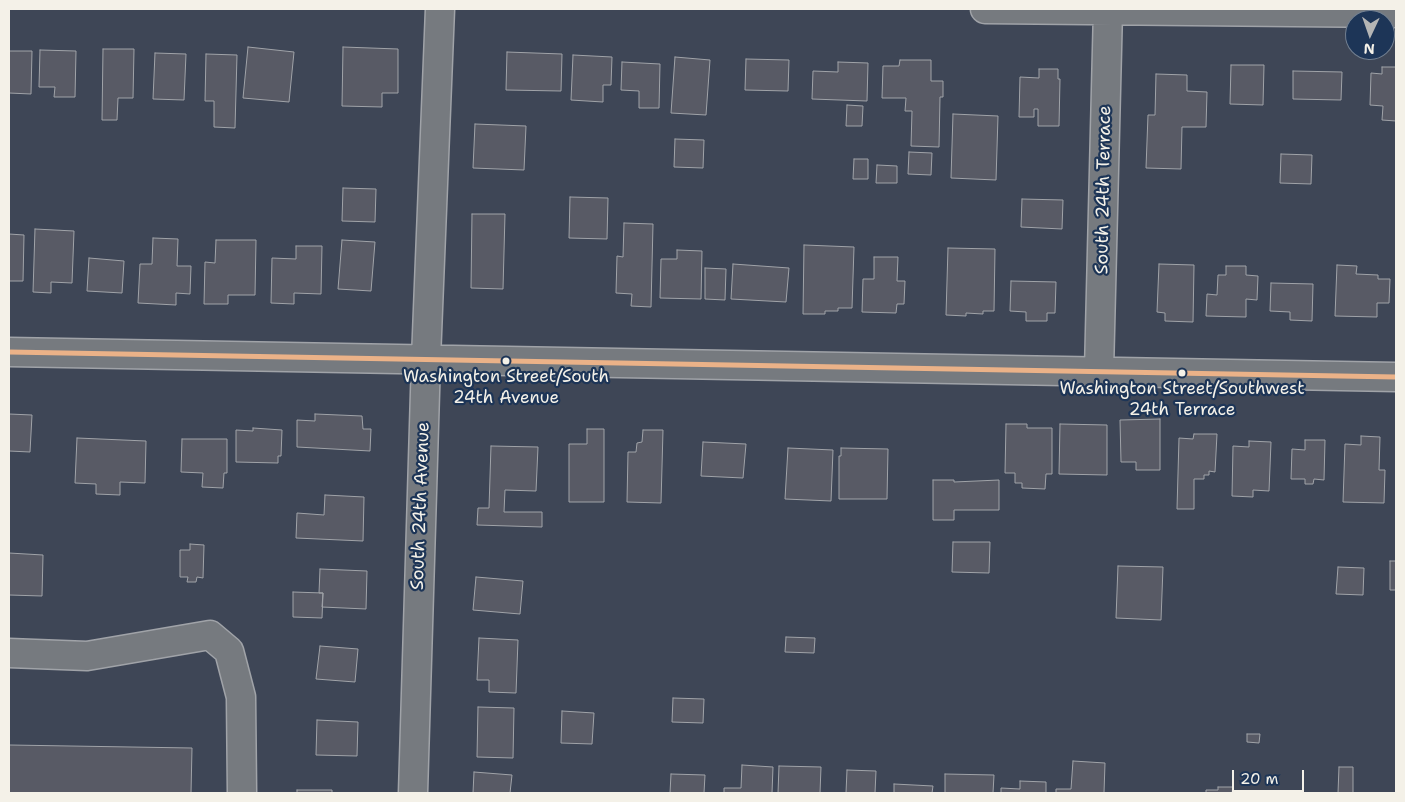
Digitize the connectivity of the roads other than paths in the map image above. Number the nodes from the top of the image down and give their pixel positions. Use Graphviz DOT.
graph roads {
  1 [pos="440,9"];
  2 [pos="985,9"];
  3 [pos="1108,10"];
  4 [pos="1396,14"];
  5 [pos="9,352"];
  6 [pos="426,359"];
  7 [pos="1099,371"];
  8 [pos="1396,377"];
  9 [pos="9,654"];
  10 [pos="242,793"];
  11 [pos="413,793"];
  1 -- 6 [label="street, South 24th Avenue"];
  2 -- 3 [label="street"];
  3 -- 4 [label="street"];
  3 -- 7 [label="street, South 24th Terrace"];
  5 -- 6 [label="street"];
  6 -- 7 [label="street"];
  6 -- 11 [label="street, South 24th Avenue"];
  7 -- 8 [label="street"];
  9 -- 10 [label="street"];
}
